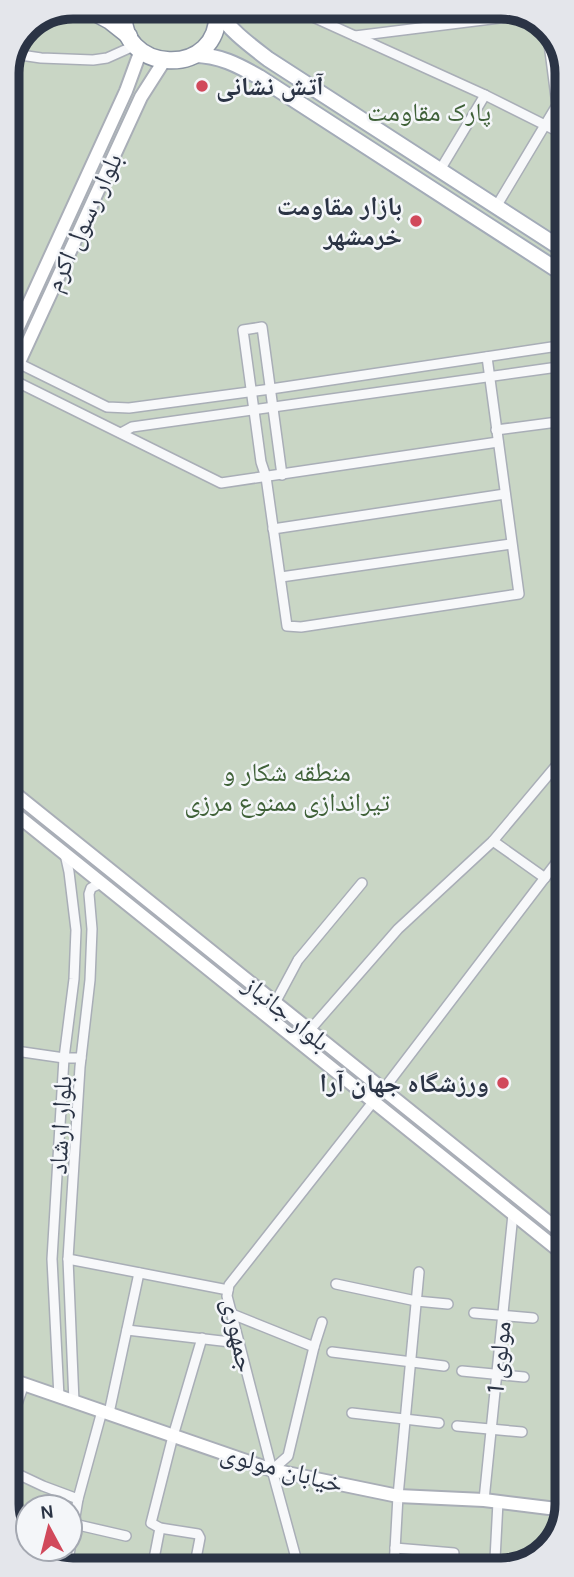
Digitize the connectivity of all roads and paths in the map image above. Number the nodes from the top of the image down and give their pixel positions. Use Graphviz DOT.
graph roads {
  1 [pos="106,19"];
  2 [pos="125,19"];
  3 [pos="217,19"];
  4 [pos="223,19"];
  5 [pos="317,19"];
  6 [pos="492,19"];
  7 [pos="354,36"];
  8 [pos="135,44"];
  9 [pos="22,55"];
  10 [pos="194,55"];
  11 [pos="164,61"];
  12 [pos="485,95"];
  13 [pos="555,112"];
  14 [pos="544,125"];
  15 [pos="555,130"];
  16 [pos="440,170"];
  17 [pos="496,207"];
  18 [pos="555,244"];
  19 [pos="555,269"];
  20 [pos="19,325"];
  21 [pos="555,347"];
  22 [pos="487,357"];
  23 [pos="19,361"];
  24 [pos="19,364"];
  25 [pos="555,367"];
  26 [pos="384,372"];
  27 [pos="489,376"];
  28 [pos="48,378"];
  29 [pos="19,386"];
  30 [pos="271,389"];
  31 [pos="386,390"];
  32 [pos="252,392"];
  33 [pos="40,394"];
  34 [pos="274,407"];
  35 [pos="129,408"];
  36 [pos="254,410"];
  37 [pos="555,422"];
  38 [pos="132,427"];
  39 [pos="496,430"];
  40 [pos="121,433"];
  41 [pos="498,442"];
  42 [pos="282,475"];
  43 [pos="266,477"];
  44 [pos="505,494"];
  45 [pos="274,529"];
  46 [pos="511,544"];
  47 [pos="281,578"];
  48 [pos="555,767"];
  49 [pos="19,797"];
  50 [pos="19,817"];
  51 [pos="493,842"];
  52 [pos="65,854"];
  53 [pos="555,865"];
  54 [pos="545,878"];
  55 [pos="101,883"];
  56 [pos="362,883"];
  57 [pos="275,1003"];
  58 [pos="309,1031"];
  59 [pos="19,1051"];
  60 [pos="64,1058"];
  61 [pos="81,1058"];
  62 [pos="383,1090"];
  63 [pos="373,1102"];
  64 [pos="513,1214"];
  65 [pos="555,1228"];
  66 [pos="555,1247"];
  67 [pos="68,1259"];
  68 [pos="419,1272"];
  69 [pos="139,1273"];
  70 [pos="336,1283"];
  71 [pos="228,1290"];
  72 [pos="416,1301"];
  73 [pos="448,1304"];
  74 [pos="474,1313"];
  75 [pos="232,1314"];
  76 [pos="503,1315"];
  77 [pos="533,1318"];
  78 [pos="322,1322"];
  79 [pos="127,1329"];
  80 [pos="202,1338"];
  81 [pos="239,1343"];
  82 [pos="314,1347"];
  83 [pos="332,1352"];
  84 [pos="411,1362"];
  85 [pos="444,1366"];
  86 [pos="462,1371"];
  87 [pos="497,1375"];
  88 [pos="524,1377"];
  89 [pos="19,1383"];
  90 [pos="24,1384"];
  91 [pos="59,1396"];
  92 [pos="19,1398"];
  93 [pos="74,1402"];
  94 [pos="105,1412"];
  95 [pos="352,1413"];
  96 [pos="405,1420"];
  97 [pos="439,1423"];
  98 [pos="457,1426"];
  99 [pos="491,1429"];
  100 [pos="522,1432"];
  101 [pos="173,1436"];
  102 [pos="272,1470"];
  103 [pos="19,1475"];
  104 [pos="62,1493"];
  105 [pos="80,1493"];
  106 [pos="398,1496"];
  107 [pos="484,1500"];
  108 [pos="499,1502"];
  109 [pos="554,1509"];
  110 [pos="84,1526"];
  111 [pos="160,1528"];
  112 [pos="126,1536"];
  113 [pos="395,1548"];
  114 [pos="454,1553"];
  115 [pos="154,1558"];
  116 [pos="196,1558"];
  117 [pos="296,1558"];
  118 [pos="394,1558"];
  119 [pos="495,1558"];
  1 -- 8 [label="highway"];
  2 -- 8 [label="highway"];
  3 -- 10 [label="highway"];
  4 -- 16 [label="main road"];
  5 -- 7 [label="street"];
  6 -- 7 [label="street"];
  7 -- 12 [label="street"];
  8 -- 9 [label="street"];
  8 -- 11 [label="highway"];
  8 -- 20 [label="main road, بلوار رسول اکرم"];
  10 -- 11 [label="highway"];
  10 -- 19 [label="main road"];
  11 -- 23 [label="main road, بلوار رسول اکرم"];
  12 -- 14 [label="street"];
  12 -- 16 [label="street"];
  13 -- 14 [label="street"];
  14 -- 15 [label="street"];
  14 -- 17 [label="street"];
  16 -- 17 [label="main road"];
  17 -- 18 [label="main road"];
  21 -- 22 [label="street"];
  22 -- 26 [label="street"];
  22 -- 27 [label="street"];
  24 -- 28 [label="street"];
  25 -- 27 [label="street"];
  26 -- 30 [label="street"];
  26 -- 31 [label="street"];
  27 -- 31 [label="street"];
  27 -- 39 [label="street"];
  28 -- 33 [label="street"];
  28 -- 35 [label="street"];
  29 -- 33 [label="street"];
  30 -- 32 [label="street"];
  30 -- 32 [label="street"];
  30 -- 34 [label="street"];
  31 -- 34 [label="street"];
  32 -- 35 [label="street"];
  32 -- 36 [label="street"];
  33 -- 40 [label="street"];
  34 -- 36 [label="street"];
  34 -- 42 [label="street"];
  35 -- 38 [label="street"];
  36 -- 38 [label="street"];
  36 -- 43 [label="street"];
  37 -- 39 [label="street"];
  38 -- 40 [label="street"];
  39 -- 41 [label="street"];
  40 -- 43 [label="street"];
  41 -- 42 [label="street"];
  41 -- 44 [label="street"];
  42 -- 43 [label="street"];
  43 -- 45 [label="street"];
  44 -- 45 [label="street"];
  44 -- 46 [label="street"];
  45 -- 47 [label="street"];
  46 -- 47 [label="street"];
  46 -- 47 [label="street"];
  48 -- 51 [label="street"];
  49 -- 57 [label="main road, بلوار جانباز"];
  50 -- 52 [label="main road, بلوار جانباز"];
  51 -- 54 [label="street"];
  51 -- 58 [label="street"];
  52 -- 55 [label="main road, بلوار جانباز"];
  52 -- 60 [label="street, بلوار ارشاد"];
  53 -- 54 [label="street"];
  54 -- 62 [label="street"];
  55 -- 61 [label="street, بلوار ارشاد"];
  55 -- 63 [label="main road, بلوار جانباز"];
  56 -- 57 [label="street"];
  57 -- 58 [label="main road, بلوار جانباز"];
  58 -- 62 [label="main road, بلوار جانباز"];
  59 -- 60 [label="street"];
  60 -- 61 [label="street"];
  60 -- 91 [label="street, بلوار ارشاد"];
  61 -- 67 [label="street, بلوار ارشاد"];
  62 -- 63 [label="main road"];
  62 -- 65 [label="main road, بلوار جانباز"];
  63 -- 64 [label="main road, بلوار جانباز"];
  63 -- 71 [label="street, جمهوری"];
  64 -- 66 [label="main road, بلوار جانباز"];
  64 -- 76 [label="street, مولوی 1"];
  67 -- 69 [label="street"];
  67 -- 93 [label="street, بلوار ارشاد"];
  68 -- 72 [label="street"];
  69 -- 71 [label="street"];
  69 -- 79 [label="street"];
  70 -- 72 [label="street"];
  71 -- 75 [label="street, جمهوری"];
  72 -- 73 [label="street"];
  72 -- 84 [label="street"];
  74 -- 76 [label="street"];
  75 -- 81 [label="street, جمهوری"];
  75 -- 82 [label="street"];
  76 -- 77 [label="street"];
  76 -- 87 [label="street, مولوی 1"];
  78 -- 82 [label="street"];
  79 -- 80 [label="street"];
  79 -- 94 [label="street"];
  80 -- 81 [label="street"];
  80 -- 101 [label="street"];
  81 -- 102 [label="street, جمهوری"];
  82 -- 102 [label="street"];
  83 -- 84 [label="street"];
  84 -- 85 [label="street"];
  84 -- 96 [label="street"];
  86 -- 87 [label="street"];
  87 -- 88 [label="street"];
  87 -- 99 [label="street, مولوی 1"];
  89 -- 90 [label="main road, خیابان مولوی"];
  90 -- 91 [label="main road, خیابان مولوی"];
  90 -- 92 [label="street"];
  91 -- 93 [label="main road, خیابان مولوی"];
  93 -- 94 [label="main road, خیابان مولوی"];
  94 -- 101 [label="main road, خیابان مولوی"];
  94 -- 105 [label="street"];
  95 -- 96 [label="street"];
  96 -- 97 [label="street"];
  96 -- 106 [label="street"];
  98 -- 99 [label="street"];
  99 -- 100 [label="street"];
  99 -- 107 [label="street, مولوی 1"];
  101 -- 102 [label="main road, خیابان مولوی"];
  101 -- 111 [label="street"];
  102 -- 106 [label="main road, خیابان مولوی"];
  102 -- 117 [label="street, جمهوری"];
  103 -- 104 [label="street"];
  106 -- 107 [label="main road, خیابان مولوی"];
  106 -- 113 [label="street"];
  107 -- 108 [label="main road, خیابان مولوی"];
  108 -- 109 [label="main road, خیابان مولوی"];
  108 -- 119 [label="street"];
  110 -- 112 [label="street"];
  111 -- 115 [label="street"];
  111 -- 116 [label="street"];
  113 -- 114 [label="street"];
  113 -- 118 [label="street"];
}
